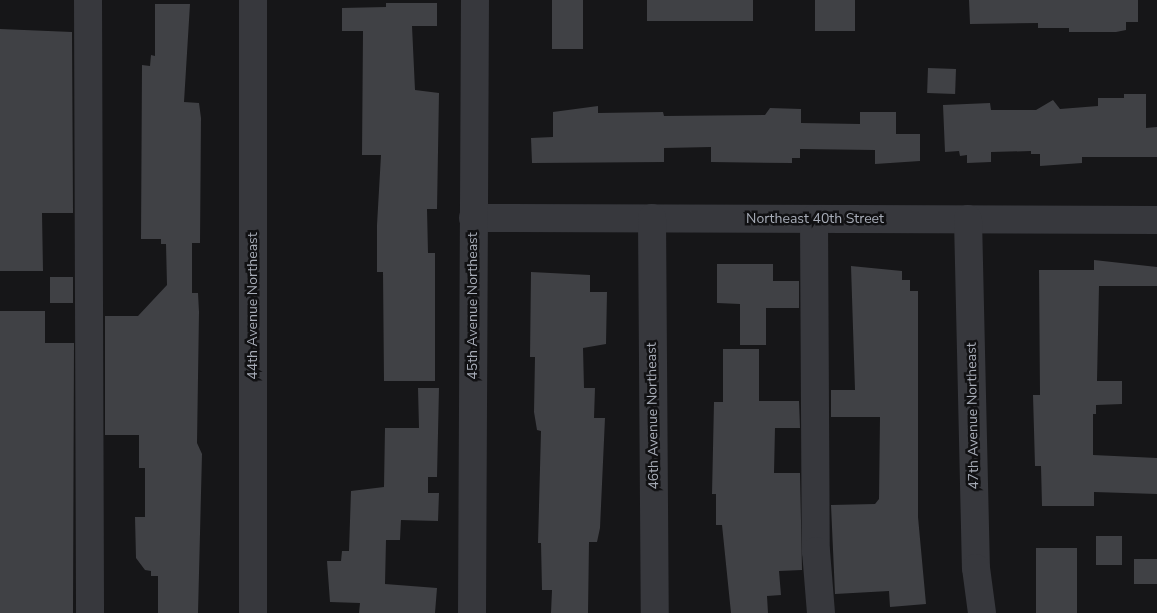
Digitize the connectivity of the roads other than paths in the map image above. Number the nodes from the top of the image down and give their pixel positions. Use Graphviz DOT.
graph roads {
  1 [pos="88,0"];
  2 [pos="253,0"];
  3 [pos="475,0"];
  4 [pos="473,218"];
  5 [pos="652,218"];
  6 [pos="814,219"];
  7 [pos="968,219"];
  8 [pos="1157,220"];
  9 [pos="90,613"];
  10 [pos="253,613"];
  11 [pos="472,613"];
  12 [pos="655,613"];
  13 [pos="821,613"];
  14 [pos="982,613"];
  1 -- 9 [label="street"];
  2 -- 10 [label="street, 44th Avenue Northeast"];
  3 -- 4 [label="street, 45th Avenue Northeast"];
  4 -- 5 [label="street, Northeast 40th Street"];
  4 -- 11 [label="street, 45th Avenue Northeast"];
  5 -- 6 [label="street, Northeast 40th Street"];
  5 -- 12 [label="street, 46th Avenue Northeast"];
  6 -- 7 [label="street, Northeast 40th Street"];
  6 -- 13 [label="street"];
  7 -- 8 [label="street, Northeast 40th Street"];
  7 -- 14 [label="street, 47th Avenue Northeast"];
}
